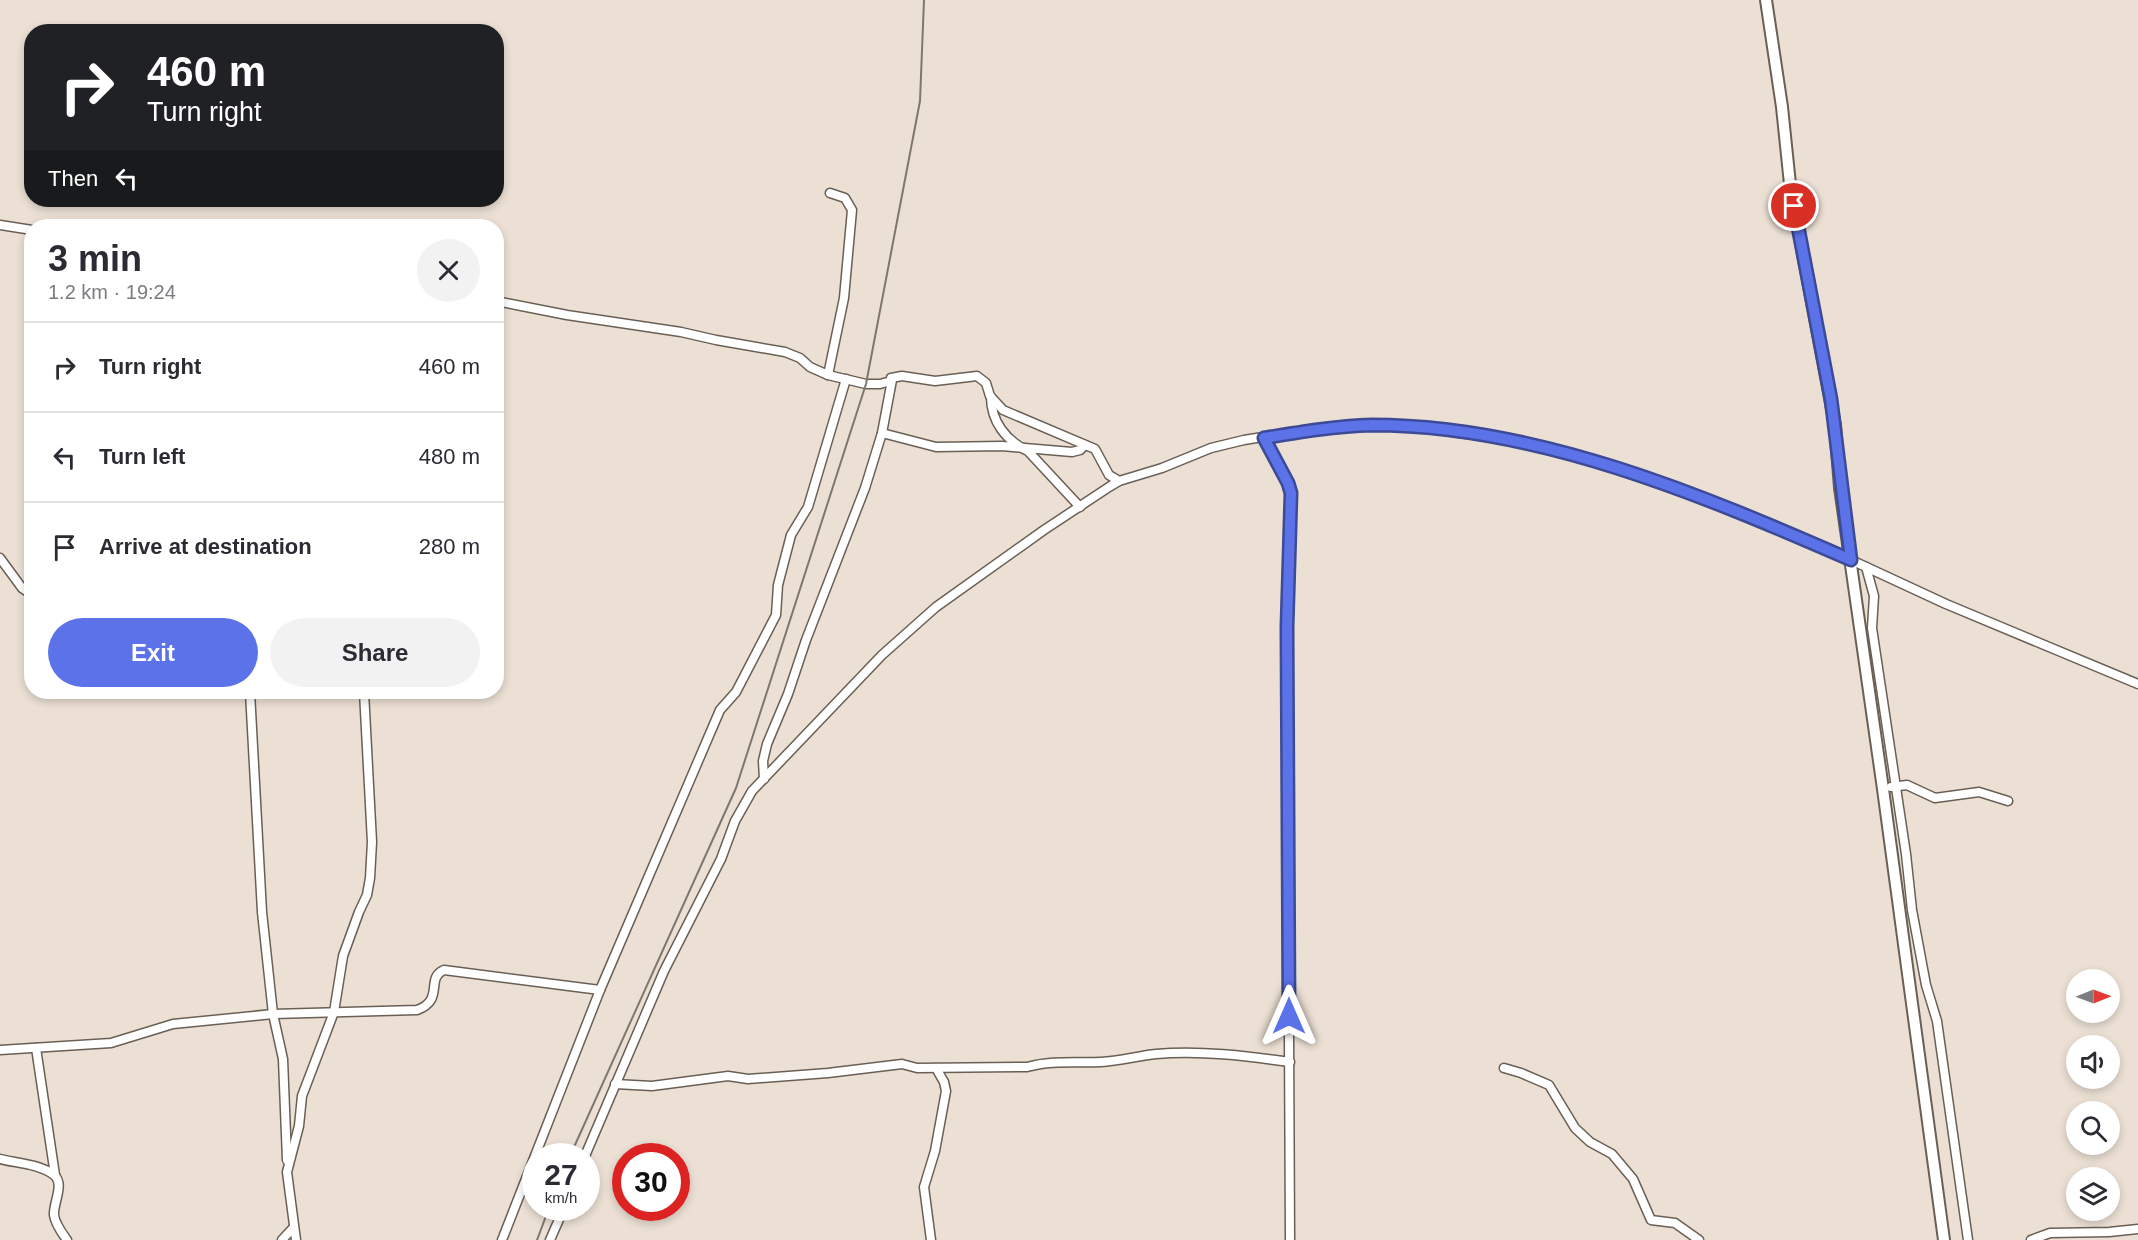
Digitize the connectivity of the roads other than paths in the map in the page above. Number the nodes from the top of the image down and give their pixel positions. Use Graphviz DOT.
graph roads {
  1 [pos="1766,0"];
  2 [pos="830,193"];
  3 [pos="0,225"];
  4 [pos="24,229"];
  5 [pos="504,303"];
  6 [pos="828,375"];
  7 [pos="846,379"];
  8 [pos="892,380"];
  9 [pos="991,397"];
  10 [pos="882,433"];
  11 [pos="1264,438"];
  12 [pos="1085,445"];
  13 [pos="1020,448"];
  14 [pos="1119,481"];
  15 [pos="1080,507"];
  16 [pos="0,558"];
  17 [pos="1851,560"];
  18 [pos="1866,567"];
  19 [pos="24,589"];
  20 [pos="2138,684"];
  21 [pos="250,699"];
  22 [pos="364,699"];
  23 [pos="764,779"];
  24 [pos="1895,786"];
  25 [pos="1883,789"];
  26 [pos="2008,801"];
  27 [pos="600,990"];
  28 [pos="334,1012"];
  29 [pos="273,1014"];
  30 [pos="36,1048"];
  31 [pos="0,1050"];
  32 [pos="1290,1062"];
  33 [pos="936,1068"];
  34 [pos="1504,1068"];
  35 [pos="615,1084"];
  36 [pos="590,1143"];
  37 [pos="0,1159"];
  38 [pos="287,1172"];
  39 [pos="55,1175"];
  40 [pos="558,1221"];
  41 [pos="294,1227"];
  42 [pos="2138,1229"];
  43 [pos="297,1239"];
  44 [pos="67,1240"];
  45 [pos="282,1240"];
  46 [pos="502,1240"];
  47 [pos="550,1240"];
  48 [pos="931,1240"];
  49 [pos="1290,1240"];
  50 [pos="1699,1240"];
  51 [pos="1944,1240"];
  52 [pos="1968,1240"];
  53 [pos="2031,1240"];
  1 -- 17 [label="street"];
  2 -- 6 [label="street"];
  3 -- 4 [label="street"];
  5 -- 6 [label="street"];
  6 -- 7 [label="street"];
  7 -- 8 [label="street"];
  7 -- 27 [label="street"];
  8 -- 9 [label="street"];
  8 -- 10 [label="street"];
  9 -- 12 [label="street"];
  9 -- 13 [label="street"];
  10 -- 13 [label="street"];
  10 -- 23 [label="street"];
  11 -- 14 [label="street"];
  11 -- 17 [label="street"];
  11 -- 32 [label="street"];
  12 -- 13 [label="street"];
  12 -- 14 [label="street"];
  13 -- 15 [label="street"];
  14 -- 15 [label="street"];
  15 -- 23 [label="street"];
  16 -- 19 [label="street"];
  17 -- 18 [label="street"];
  17 -- 25 [label="street"];
  18 -- 20 [label="street"];
  18 -- 24 [label="street"];
  21 -- 29 [label="street"];
  22 -- 28 [label="street"];
  23 -- 35 [label="street"];
  24 -- 25 [label="street"];
  24 -- 26 [label="street"];
  24 -- 52 [label="street"];
  25 -- 51 [label="street"];
  27 -- 28 [label="street"];
  27 -- 46 [label="street"];
  28 -- 29 [label="street"];
  28 -- 38 [label="street"];
  29 -- 30 [label="street"];
  29 -- 38 [label="street"];
  30 -- 31 [label="street"];
  30 -- 39 [label="street"];
  32 -- 33 [label="street"];
  32 -- 49 [label="street"];
  33 -- 35 [label="street"];
  33 -- 48 [label="street"];
  34 -- 50 [label="street"];
  35 -- 36 [label="street"];
  37 -- 39 [label="street"];
  38 -- 41 [label="street"];
  39 -- 44 [label="street"];
  40 -- 47 [label="street"];
  41 -- 43 [label="street"];
  41 -- 45 [label="street"];
  42 -- 53 [label="street"];
}
